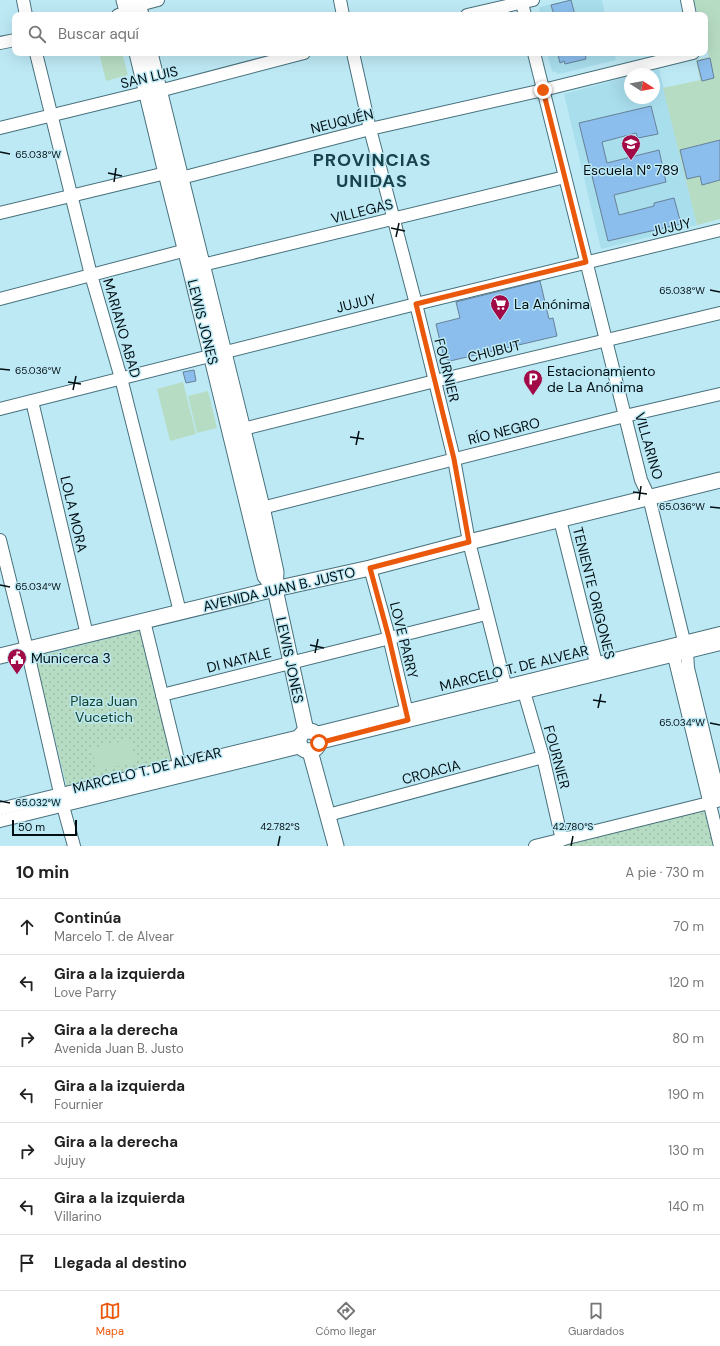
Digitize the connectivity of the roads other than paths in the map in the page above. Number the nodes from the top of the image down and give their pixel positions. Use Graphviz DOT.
graph roads {
  1 [pos="23,0"];
  2 [pos="158,0"];
  3 [pos="340,0"];
  4 [pos="687,0"];
  5 [pos="526,1"];
  6 [pos="130,9"];
  7 [pos="25,12"];
  8 [pos="343,12"];
  9 [pos="480,12"];
  10 [pos="525,12"];
  11 [pos="689,12"];
  12 [pos="12,41"];
  13 [pos="0,43"];
  14 [pos="37,56"];
  15 [pos="138,56"];
  16 [pos="150,56"];
  17 [pos="292,56"];
  18 [pos="354,56"];
  19 [pos="535,56"];
  20 [pos="681,56"];
  21 [pos="543,90"];
  22 [pos="153,92"];
  23 [pos="52,116"];
  24 [pos="0,128"];
  25 [pos="370,129"];
  26 [pos="166,173"];
  27 [pos="565,177"];
  28 [pos="181,178"];
  29 [pos="72,195"];
  30 [pos="0,213"];
  31 [pos="394,219"];
  32 [pos="720,230"];
  33 [pos="192,249"];
  34 [pos="586,262"];
  35 [pos="196,267"];
  36 [pos="91,275"];
  37 [pos="0,298"];
  38 [pos="416,304"];
  39 [pos="720,313"];
  40 [pos="606,340"];
  41 [pos="218,354"];
  42 [pos="121,378"];
  43 [pos="435,381"];
  44 [pos="720,394"];
  45 [pos="32,401"];
  46 [pos="0,409"];
  47 [pos="625,416"];
  48 [pos="236,431"];
  49 [pos="454,459"];
  50 [pos="720,480"];
  51 [pos="649,497"];
  52 [pos="256,509"];
  53 [pos="560,520"];
  54 [pos="0,540"];
  55 [pos="469,542"];
  56 [pos="370,568"];
  57 [pos="275,589"];
  58 [pos="180,612"];
  59 [pos="486,614"];
  60 [pos="144,620"];
  61 [pos="720,632"];
  62 [pos="87,634"];
  63 [pos="389,638"];
  64 [pos="720,644"];
  65 [pos="686,647"];
  66 [pos="27,649"];
  67 [pos="672,650"];
  68 [pos="0,656"];
  69 [pos="291,662"];
  70 [pos="597,669"];
  71 [pos="522,687"];
  72 [pos="506,691"];
  73 [pos="162,695"];
  74 [pos="407,715"];
  75 [pos="308,740"];
  76 [pos="543,757"];
  77 [pos="181,771"];
  78 [pos="62,800"];
  79 [pos="717,801"];
  80 [pos="0,809"];
  81 [pos="328,815"];
  82 [pos="0,822"];
  83 [pos="562,840"];
  84 [pos="74,846"];
  85 [pos="336,846"];
  86 [pos="535,846"];
  87 [pos="720,846"];
  1 -- 7 [label="street"];
  2 -- 6 [label="street"];
  3 -- 8 [label="street"];
  4 -- 11 [label="street"];
  5 -- 9 [label="street"];
  5 -- 10 [label="street"];
  12 -- 13 [label="street"];
  14 -- 23 [label="street, MARIANO ABAD"];
  15 -- 22 [label="main road, LEWIS JONES"];
  16 -- 22 [label="main road, LEWIS JONES"];
  17 -- 22 [label="street, SAN LUIS"];
  18 -- 25 [label="street, FOURNIER"];
  19 -- 21 [label="street, VILLARINO"];
  20 -- 21 [label="street, NEUQUÉN"];
  21 -- 25 [label="street, NEUQUÉN"];
  21 -- 27 [label="street, VILLARINO"];
  22 -- 23 [label="street, SAN LUIS"];
  22 -- 26 [label="main road, LEWIS JONES"];
  22 -- 28 [label="main road, LEWIS JONES"];
  23 -- 24 [label="street, SAN LUIS"];
  23 -- 29 [label="street, MARIANO ABAD"];
  25 -- 28 [label="street, NEUQUÉN"];
  25 -- 31 [label="street, FOURNIER"];
  26 -- 28 [label="street"];
  26 -- 29 [label="street"];
  26 -- 33 [label="main road, LEWIS JONES"];
  27 -- 31 [label="street, VILLEGAS"];
  27 -- 34 [label="street, VILLARINO"];
  28 -- 33 [label="main road, LEWIS JONES"];
  29 -- 30 [label="street"];
  29 -- 36 [label="street, MARIANO ABAD"];
  31 -- 35 [label="street, VILLEGAS"];
  31 -- 38 [label="street, FOURNIER"];
  32 -- 34 [label="street, JUJUY"];
  33 -- 35 [label="main road, LEWIS JONES"];
  33 -- 36 [label="street"];
  34 -- 38 [label="street, JUJUY"];
  34 -- 40 [label="street, VILLARINO"];
  35 -- 41 [label="main road, LEWIS JONES"];
  36 -- 37 [label="street"];
  36 -- 42 [label="street, MARIANO ABAD"];
  38 -- 41 [label="street, JUJUY"];
  38 -- 43 [label="street, FOURNIER"];
  39 -- 40 [label="street, CHUBUT"];
  40 -- 43 [label="street, CHUBUT"];
  40 -- 47 [label="street, VILLARINO"];
  41 -- 42 [label="street, JUJUY"];
  41 -- 48 [label="main road, LEWIS JONES"];
  42 -- 45 [label="street, JUJUY"];
  42 -- 58 [label="street, MARIANO ABAD"];
  43 -- 48 [label="street, CHUBUT"];
  43 -- 49 [label="street, FOURNIER"];
  44 -- 47 [label="street, RÍO NEGRO"];
  45 -- 46 [label="street, JUJUY"];
  45 -- 62 [label="street, LOLA MORA"];
  47 -- 49 [label="street, RÍO NEGRO"];
  47 -- 51 [label="street, VILLARINO"];
  48 -- 52 [label="main road, LEWIS JONES"];
  49 -- 52 [label="street, RÍO NEGRO"];
  49 -- 55 [label="street, FOURNIER"];
  50 -- 51 [label="main road, AVENIDA JUAN B. JUSTO"];
  51 -- 53 [label="main road, AVENIDA JUAN B. JUSTO"];
  51 -- 65 [label="street, VILLARINO"];
  52 -- 57 [label="main road, LEWIS JONES"];
  53 -- 55 [label="main road, AVENIDA JUAN B. JUSTO"];
  53 -- 70 [label="street, TENIENTE ORIGONES"];
  54 -- 66 [label="street"];
  55 -- 56 [label="main road, AVENIDA JUAN B. JUSTO"];
  55 -- 59 [label="street, FOURNIER"];
  56 -- 57 [label="main road, AVENIDA JUAN B. JUSTO"];
  56 -- 63 [label="street, LOVE PARRY"];
  57 -- 58 [label="main road, AVENIDA JUAN B. JUSTO"];
  57 -- 69 [label="main road, LEWIS JONES"];
  58 -- 60 [label="main road, AVENIDA JUAN B. JUSTO"];
  59 -- 63 [label="street, DI NATALE"];
  59 -- 72 [label="street, FOURNIER"];
  60 -- 62 [label="main road, AVENIDA JUAN B. JUSTO"];
  60 -- 73 [label="street"];
  61 -- 65 [label="street, MARCELO T. DE ALVEAR"];
  62 -- 66 [label="main road, AVENIDA JUAN B. JUSTO"];
  63 -- 69 [label="street, DI NATALE"];
  63 -- 74 [label="street, LOVE PARRY"];
  64 -- 65 [label="street, MARCELO T. DE ALVEAR"];
  65 -- 67 [label="street, MARCELO T. DE ALVEAR"];
  65 -- 79 [label="street, VILLARINO"];
  66 -- 68 [label="main road, AVENIDA JUAN B. JUSTO"];
  66 -- 78 [label="street"];
  67 -- 70 [label="street, MARCELO T. DE ALVEAR"];
  67 -- 79 [label="street, VILLARINO"];
  69 -- 73 [label="street, DI NATALE"];
  69 -- 75 [label="main road, LEWIS JONES"];
  70 -- 71 [label="street, MARCELO T. DE ALVEAR"];
  71 -- 72 [label="street, MARCELO T. DE ALVEAR"];
  71 -- 76 [label="street, FOURNIER"];
  72 -- 74 [label="street, MARCELO T. DE ALVEAR"];
  73 -- 77 [label="street"];
  74 -- 75 [label="street, MARCELO T. DE ALVEAR"];
  75 -- 77 [label="street, MARCELO T. DE ALVEAR"];
  75 -- 81 [label="main road, LEWIS JONES"];
  76 -- 81 [label="street, CROACIA"];
  76 -- 83 [label="street, FOURNIER"];
  77 -- 78 [label="street, MARCELO T. DE ALVEAR"];
  78 -- 80 [label="street, MARCELO T. DE ALVEAR"];
  78 -- 82 [label="street, MARCELO T. DE ALVEAR"];
  78 -- 84 [label="street"];
  79 -- 83 [label="street"];
  79 -- 87 [label="street, VILLARINO"];
  81 -- 85 [label="main road, LEWIS JONES"];
  83 -- 86 [label="street"];
}
